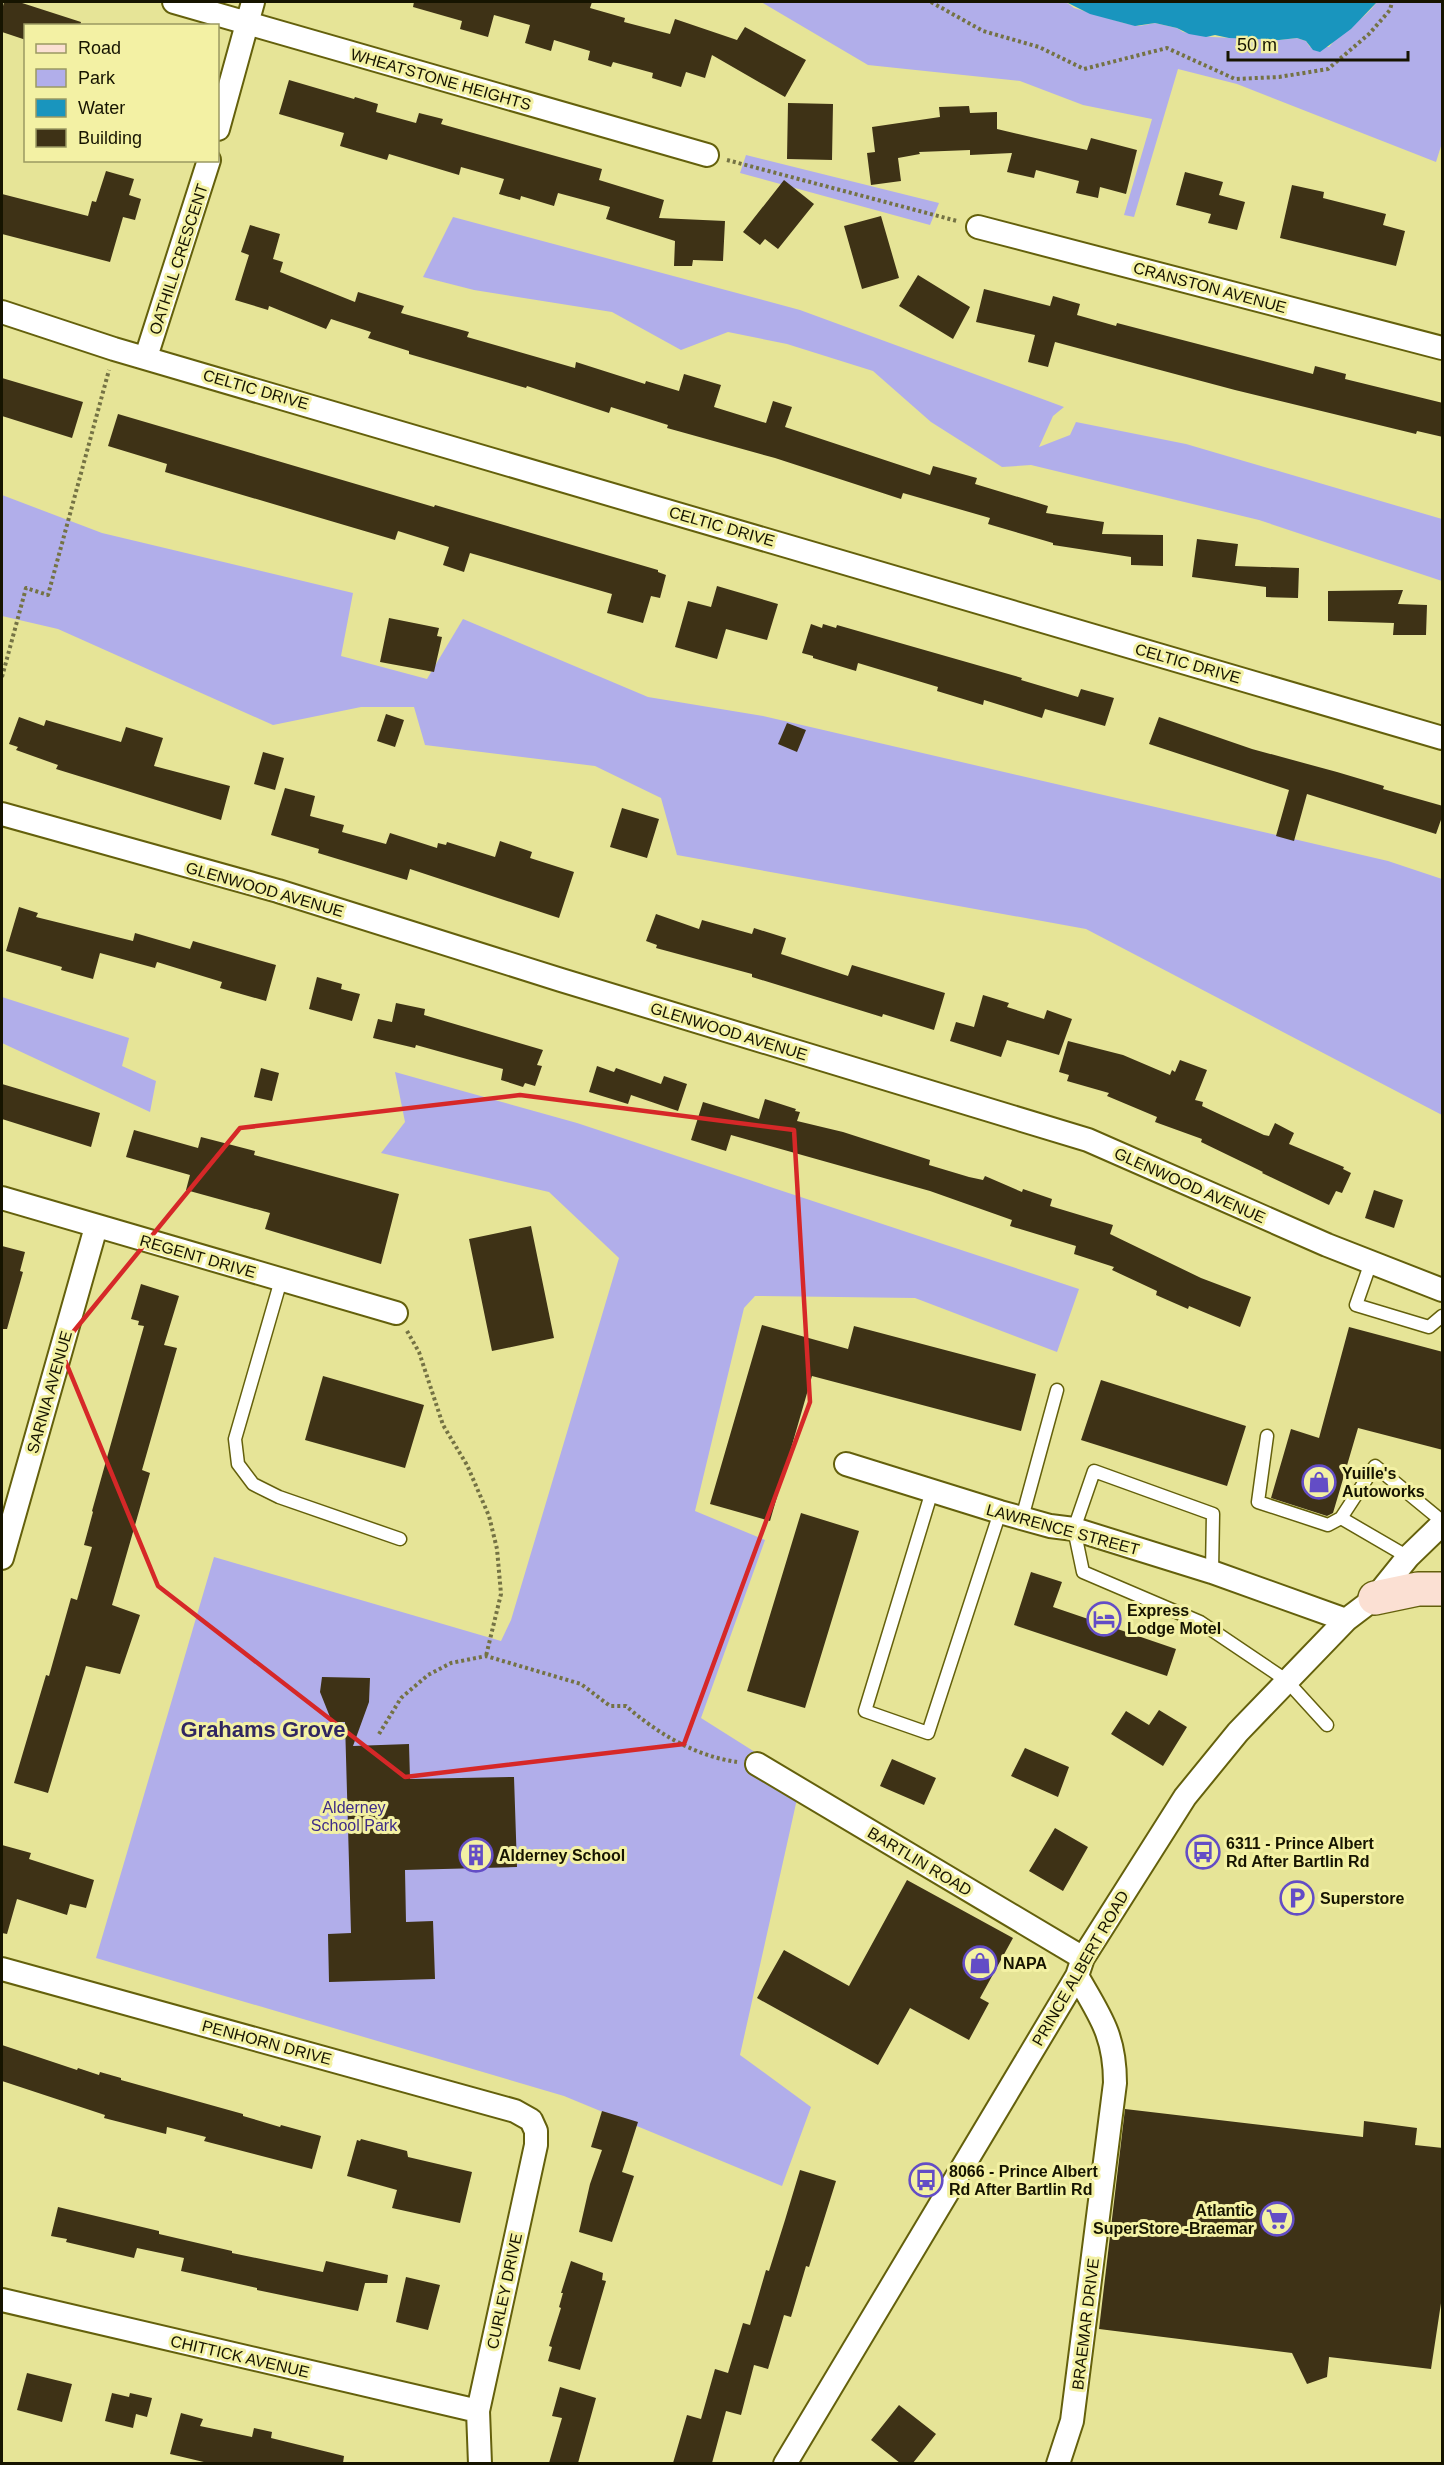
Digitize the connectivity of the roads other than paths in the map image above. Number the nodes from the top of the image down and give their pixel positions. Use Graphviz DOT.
graph roads {
  1 [pos="174,2"];
  2 [pos="250,12"];
  3 [pos="219,125"];
  4 [pos="707,155"];
  5 [pos="208,162"];
  6 [pos="978,227"];
  7 [pos="2,312"];
  8 [pos="1443,348"];
  9 [pos="146,357"];
  10 [pos="1443,738"];
  11 [pos="2,814"];
  12 [pos="2,1198"];
  13 [pos="96,1227"];
  14 [pos="1371,1262"];
  15 [pos="281,1280"];
  16 [pos="1443,1290"];
  17 [pos="396,1313"];
  18 [pos="1443,1316"];
  19 [pos="1057,1390"];
  20 [pos="1267,1436"];
  21 [pos="846,1464"];
  22 [pos="932,1491"];
  23 [pos="1000,1512"];
  24 [pos="1022,1518"];
  25 [pos="1341,1518"];
  26 [pos="1443,1522"];
  27 [pos="1074,1529"];
  28 [pos="400,1539"];
  29 [pos="1408,1557"];
  30 [pos="2,1558"];
  31 [pos="1212,1572"];
  32 [pos="1443,1589"];
  33 [pos="1375,1598"];
  34 [pos="1346,1620"];
  35 [pos="1286,1680"];
  36 [pos="1327,1725"];
  37 [pos="757,1764"];
  38 [pos="1080,1967"];
  39 [pos="2,1969"];
  40 [pos="531,2120"];
  41 [pos="2,2300"];
  42 [pos="477,2412"];
  43 [pos="480,2463"];
  44 [pos="785,2463"];
  45 [pos="1058,2463"];
  1 -- 2 [label="street, WHEATSTONE HEIGHTS"];
  2 -- 3 [label="street"];
  2 -- 4 [label="street, WHEATSTONE HEIGHTS"];
  5 -- 9 [label="street, OATHILL CRESCENT"];
  6 -- 8 [label="street, CRANSTON AVENUE"];
  7 -- 9 [label="street, CELTIC DRIVE"];
  9 -- 10 [label="street, CELTIC DRIVE"];
  11 -- 14 [label="street, GLENWOOD AVENUE"];
  12 -- 13 [label="street, REGENT DRIVE"];
  13 -- 15 [label="street, REGENT DRIVE"];
  13 -- 30 [label="street, SARNIA AVENUE"];
  14 -- 16 [label="street, GLENWOOD AVENUE"];
  14 -- 18 [label="lane"];
  15 -- 17 [label="street, REGENT DRIVE"];
  15 -- 28 [label="lane"];
  19 -- 24 [label="lane"];
  20 -- 25 [label="lane"];
  21 -- 22 [label="street, LAWRENCE STREET"];
  22 -- 23 [label="street, LAWRENCE STREET"];
  22 -- 23 [label="lane"];
  23 -- 24 [label="street, LAWRENCE STREET"];
  24 -- 27 [label="street, LAWRENCE STREET"];
  25 -- 26 [label="lane"];
  25 -- 29 [label="lane"];
  26 -- 29 [label="street, PRINCE ALBERT ROAD"];
  27 -- 31 [label="street, LAWRENCE STREET"];
  27 -- 31 [label="lane"];
  27 -- 35 [label="lane"];
  29 -- 33 [label="street, PRINCE ALBERT ROAD"];
  31 -- 34 [label="street, LAWRENCE STREET"];
  32 -- 33 [label="main road"];
  33 -- 34 [label="street, PRINCE ALBERT ROAD"];
  34 -- 35 [label="street, PRINCE ALBERT ROAD"];
  35 -- 36 [label="lane"];
  35 -- 38 [label="street, PRINCE ALBERT ROAD"];
  37 -- 38 [label="street, BARTLIN ROAD"];
  38 -- 44 [label="street, PRINCE ALBERT ROAD"];
  38 -- 45 [label="street, BRAEMAR DRIVE"];
  39 -- 40 [label="street, PENHORN DRIVE"];
  40 -- 42 [label="street, CURLEY DRIVE"];
  41 -- 42 [label="street, CHITTICK AVENUE"];
  42 -- 43 [label="street, CURLEY DRIVE"];
}
